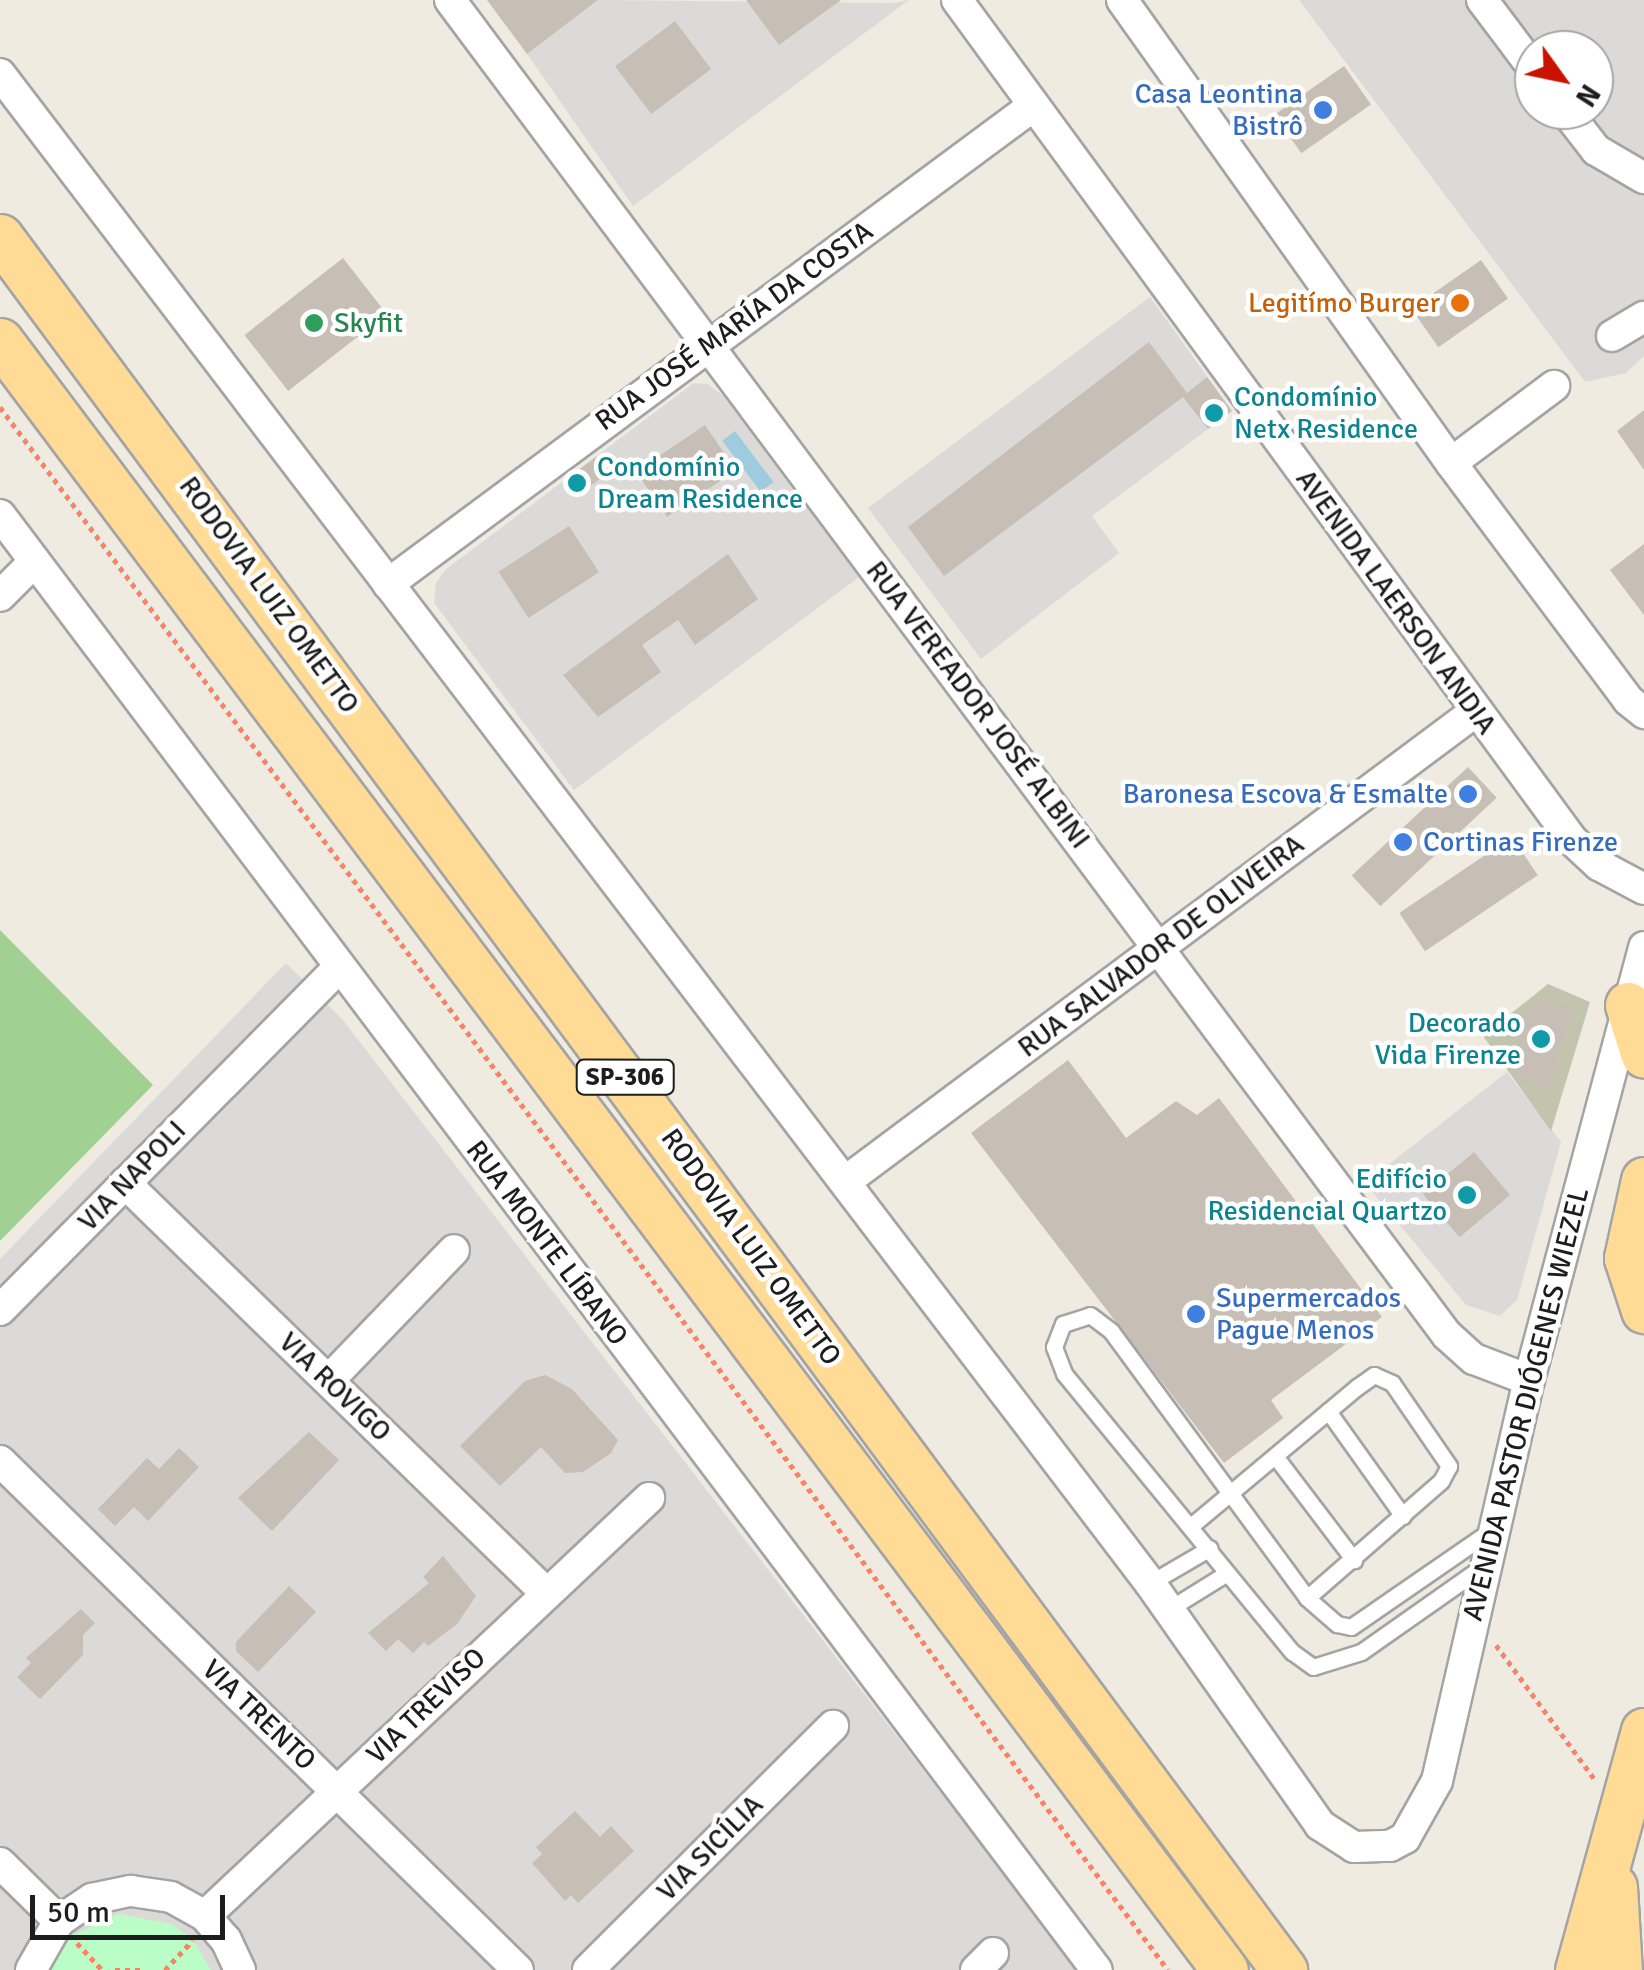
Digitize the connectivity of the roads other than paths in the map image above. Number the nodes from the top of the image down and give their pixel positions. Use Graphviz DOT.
graph roads {
  1 [pos="450,0"];
  2 [pos="957,0"];
  3 [pos="1122,0"];
  4 [pos="1482,0"];
  5 [pos="1514,42"];
  6 [pos="0,74"];
  7 [pos="1034,106"];
  8 [pos="1580,130"];
  9 [pos="1644,178"];
  10 [pos="0,236"];
  11 [pos="1644,317"];
  12 [pos="1612,336"];
  13 [pos="0,341"];
  14 [pos="709,344"];
  15 [pos="1554,386"];
  16 [pos="1451,463"];
  17 [pos="0,515"];
  18 [pos="34,561"];
  19 [pos="388,584"];
  20 [pos="0,596"];
  21 [pos="1476,711"];
  22 [pos="1644,712"];
  23 [pos="1644,890"];
  24 [pos="1644,947"];
  25 [pos="1158,948"];
  26 [pos="339,968"];
  27 [pos="1628,1005"];
  28 [pos="1644,1056"];
  29 [pos="1644,1180"];
  30 [pos="846,1181"];
  31 [pos="125,1183"];
  32 [pos="454,1250"];
  33 [pos="0,1310"];
  34 [pos="1644,1310"];
  35 [pos="329,1380"];
  36 [pos="1528,1380"];
  37 [pos="1328,1411"];
  38 [pos="1275,1456"];
  39 [pos="0,1461"];
  40 [pos="1230,1493"];
  41 [pos="650,1498"];
  42 [pos="1403,1516"];
  43 [pos="1192,1525"];
  44 [pos="1493,1529"];
  45 [pos="1210,1548"];
  46 [pos="1354,1560"];
  47 [pos="1484,1566"];
  48 [pos="1227,1573"];
  49 [pos="1150,1583"];
  50 [pos="545,1592"];
  51 [pos="1307,1598"];
  52 [pos="1169,1609"];
  53 [pos="833,1726"];
  54 [pos="1644,1731"];
  55 [pos="336,1791"];
  56 [pos="1617,1834"];
  57 [pos="0,1863"];
  58 [pos="194,1929"];
  59 [pos="68,1934"];
  60 [pos="31,1970"];
  61 [pos="240,1970"];
  62 [pos="518,1970"];
  63 [pos="588,1970"];
  64 [pos="1096,1970"];
  65 [pos="1225,1970"];
  66 [pos="1284,1970"];
  67 [pos="1578,1970"];
  68 [pos="1619,1970"];
  1 -- 14 [label="street, RUA VEREADOR JOSÉ ALBINI"];
  2 -- 7 [label="street, AVENIDA LAERSON ANDIA"];
  3 -- 16 [label="street"];
  4 -- 5 [label="street"];
  6 -- 19 [label="street"];
  7 -- 14 [label="street, RUA JOSÉ MARÍA DA COSTA"];
  7 -- 21 [label="street, AVENIDA LAERSON ANDIA"];
  8 -- 9 [label="street"];
  10 -- 66 [label="main road, RODOVIA LUIZ OMETTO / SP-306"];
  11 -- 12 [label="street"];
  13 -- 65 [label="main road, RODOVIA LUIZ OMETTO / SP-306"];
  14 -- 19 [label="street, RUA JOSÉ MARÍA DA COSTA"];
  14 -- 25 [label="street, RUA VEREADOR JOSÉ ALBINI"];
  15 -- 16 [label="street"];
  16 -- 22 [label="street"];
  17 -- 18 [label="street, RUA MONTE LÍBANO"];
  18 -- 20 [label="street"];
  18 -- 26 [label="street, RUA MONTE LÍBANO"];
  19 -- 30 [label="street"];
  21 -- 23 [label="street, AVENIDA LAERSON ANDIA"];
  21 -- 25 [label="street, RUA SALVADOR DE OLIVEIRA"];
  24 -- 27 [label="street, AVENIDA PASTOR DIÓGENES WIEZEL"];
  25 -- 30 [label="street, RUA SALVADOR DE OLIVEIRA"];
  25 -- 36 [label="street, RUA VEREADOR JOSÉ ALBINI"];
  26 -- 31 [label="street, VIA NAPOLI"];
  26 -- 64 [label="street, RUA MONTE LÍBANO"];
  27 -- 28 [label="main road"];
  27 -- 36 [label="street, AVENIDA PASTOR DIÓGENES WIEZEL"];
  29 -- 34 [label="main road"];
  30 -- 49 [label="street"];
  31 -- 33 [label="street, VIA NAPOLI"];
  31 -- 35 [label="street, VIA ROVIGO"];
  32 -- 35 [label="street"];
  35 -- 50 [label="street, VIA ROVIGO"];
  36 -- 44 [label="street, AVENIDA PASTOR DIÓGENES WIEZEL"];
  37 -- 38 [label="lane"];
  37 -- 42 [label="lane"];
  37 -- 42 [label="lane"];
  38 -- 40 [label="lane"];
  38 -- 46 [label="lane"];
  39 -- 55 [label="street, VIA TRENTO"];
  40 -- 43 [label="lane"];
  40 -- 43 [label="lane"];
  40 -- 51 [label="lane"];
  41 -- 50 [label="street, VIA TREVISO"];
  42 -- 46 [label="lane"];
  43 -- 45 [label="lane"];
  44 -- 47 [label="street, AVENIDA PASTOR DIÓGENES WIEZEL"];
  44 -- 51 [label="lane"];
  45 -- 48 [label="lane"];
  45 -- 49 [label="lane"];
  46 -- 51 [label="lane"];
  47 -- 48 [label="lane"];
  47 -- 52 [label="street, AVENIDA PASTOR DIÓGENES WIEZEL"];
  48 -- 52 [label="lane"];
  49 -- 52 [label="street"];
  50 -- 55 [label="street, VIA TREVISO"];
  53 -- 63 [label="street, VIA SICÍLIA"];
  54 -- 56 [label="main road"];
  55 -- 58 [label="street, VIA TREVISO"];
  55 -- 62 [label="street, VIA TRENTO"];
  56 -- 67 [label="main road"];
  56 -- 68 [label="main road"];
  57 -- 59 [label="street"];
  58 -- 59 [label="street"];
  58 -- 61 [label="street"];
  59 -- 60 [label="street"];
}
